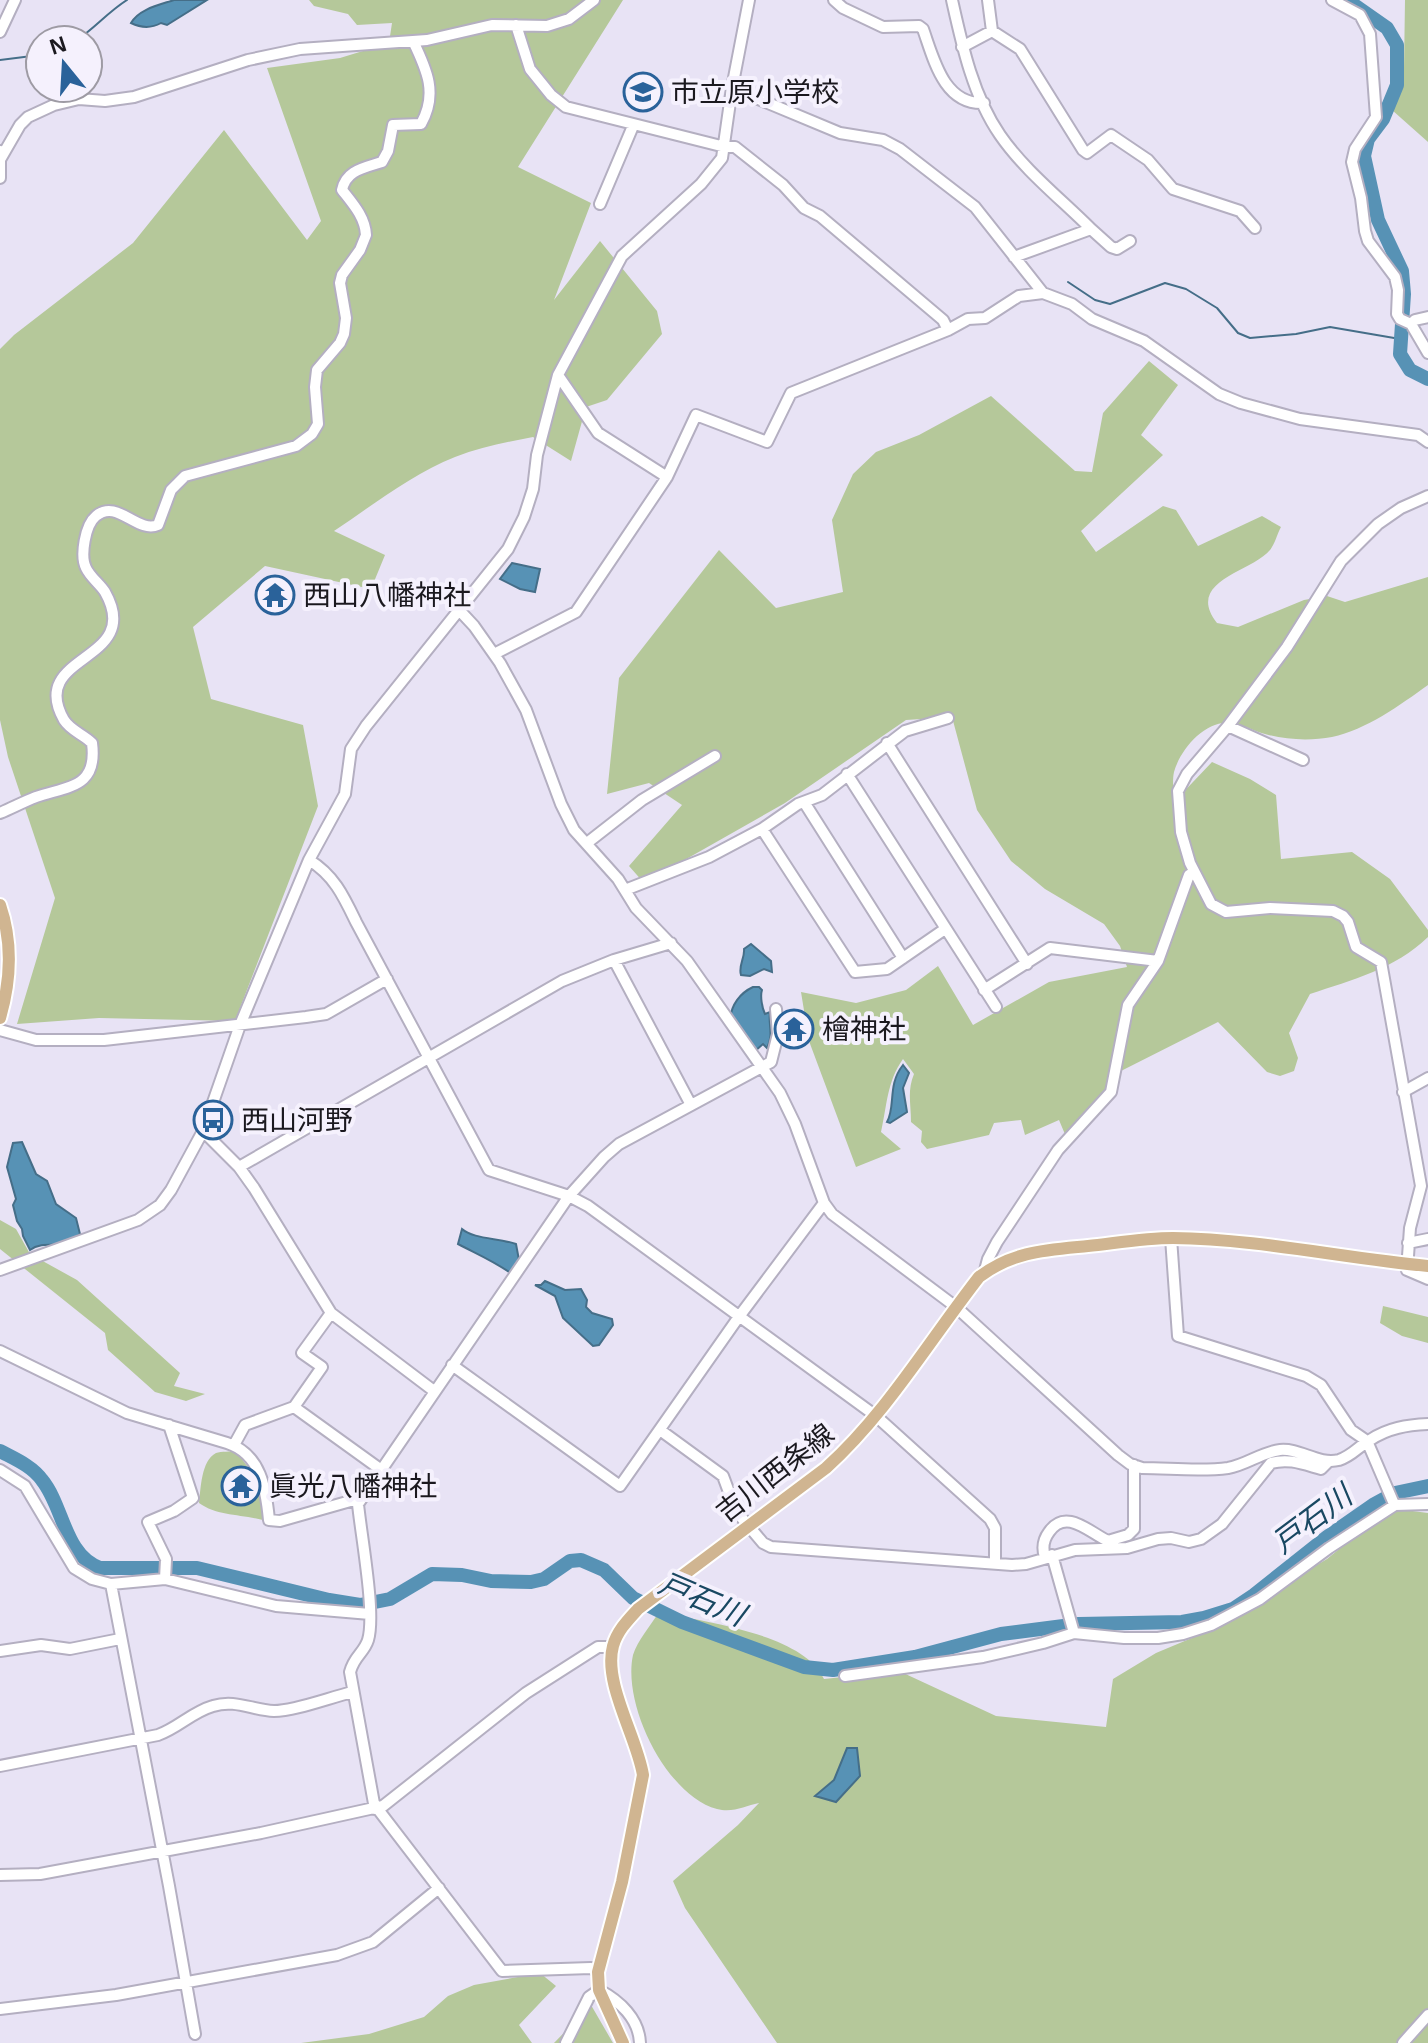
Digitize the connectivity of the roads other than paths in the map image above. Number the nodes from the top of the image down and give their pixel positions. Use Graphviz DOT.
graph roads {
  1 [pos="15,0"];
  2 [pos="594,0"];
  3 [pos="749,0"];
  4 [pos="834,0"];
  5 [pos="952,0"];
  6 [pos="988,0"];
  7 [pos="1332,0"];
  8 [pos="516,25"];
  9 [pos="992,31"];
  10 [pos="0,32"];
  11 [pos="413,41"];
  12 [pos="962,47"];
  13 [pos="732,88"];
  14 [pos="984,103"];
  15 [pos="633,126"];
  16 [pos="725,147"];
  17 [pos="1,154"];
  18 [pos="0,178"];
  19 [pos="600,204"];
  20 [pos="1255,228"];
  21 [pos="1091,229"];
  22 [pos="1130,241"];
  23 [pos="1014,257"];
  24 [pos="1043,293"];
  25 [pos="1428,317"];
  26 [pos="1411,324"];
  27 [pos="948,330"];
  28 [pos="1428,353"];
  29 [pos="558,375"];
  30 [pos="1428,442"];
  31 [pos="667,477"];
  32 [pos="1428,496"];
  33 [pos="460,611"];
  34 [pos="498,652"];
  35 [pos="948,718"];
  36 [pos="1228,726"];
  37 [pos="887,743"];
  38 [pos="715,756"];
  39 [pos="1303,760"];
  40 [pos="847,774"];
  41 [pos="804,802"];
  42 [pos="0,813"];
  43 [pos="762,829"];
  44 [pos="587,843"];
  45 [pos="309,860"];
  46 [pos="1194,873"];
  47 [pos="625,890"];
  48 [pos="0,905"];
  49 [pos="945,929"];
  50 [pos="671,943"];
  51 [pos="903,958"];
  52 [pos="614,960"];
  53 [pos="1158,961"];
  54 [pos="1027,964"];
  55 [pos="387,979"];
  56 [pos="984,990"];
  57 [pos="996,1007"];
  58 [pos="776,1009"];
  59 [pos="0,1018"];
  60 [pos="240,1025"];
  61 [pos="0,1030"];
  62 [pos="427,1057"];
  63 [pos="763,1067"];
  64 [pos="1428,1078"];
  65 [pos="1403,1092"];
  66 [pos="691,1105"];
  67 [pos="203,1131"];
  68 [pos="239,1167"];
  69 [pos="1423,1167"];
  70 [pos="569,1196"];
  71 [pos="824,1203"];
  72 [pos="1428,1208"];
  73 [pos="1414,1211"];
  74 [pos="1171,1238"];
  75 [pos="1428,1239"];
  76 [pos="1408,1243"];
  77 [pos="1408,1264"];
  78 [pos="1428,1266"];
  79 [pos="0,1270"];
  80 [pos="984,1274"];
  81 [pos="1428,1279"];
  82 [pos="956,1307"];
  83 [pos="331,1313"];
  84 [pos="738,1318"];
  85 [pos="0,1351"];
  86 [pos="452,1365"];
  87 [pos="434,1391"];
  88 [pos="294,1407"];
  89 [pos="876,1416"];
  90 [pos="1428,1424"];
  91 [pos="169,1425"];
  92 [pos="660,1430"];
  93 [pos="1367,1441"];
  94 [pos="234,1445"];
  95 [pos="1329,1461"];
  96 [pos="1134,1465"];
  97 [pos="380,1469"];
  98 [pos="0,1470"];
  99 [pos="361,1498"];
  100 [pos="1394,1504"];
  101 [pos="1428,1504"];
  102 [pos="750,1525"];
  103 [pos="1049,1556"];
  104 [pos="995,1564"];
  105 [pos="166,1575"];
  106 [pos="111,1584"];
  107 [pos="370,1613"];
  108 [pos="1074,1633"];
  109 [pos="120,1639"];
  110 [pos="612,1647"];
  111 [pos="0,1651"];
  112 [pos="845,1676"];
  113 [pos="353,1692"];
  114 [pos="139,1740"];
  115 [pos="0,1766"];
  116 [pos="376,1808"];
  117 [pos="162,1852"];
  118 [pos="0,1875"];
  119 [pos="439,1888"];
  120 [pos="598,1972"];
  121 [pos="186,1982"];
  122 [pos="599,1990"];
  123 [pos="0,2009"];
  124 [pos="1428,2015"];
  125 [pos="195,2034"];
  126 [pos="566,2043"];
  127 [pos="623,2043"];
  128 [pos="640,2043"];
  129 [pos="1403,2043"];
  1 -- 10 [label="street"];
  2 -- 8 [label="street"];
  3 -- 13 [label="street"];
  4 -- 14 [label="street"];
  5 -- 12 [label="street"];
  6 -- 9 [label="street"];
  7 -- 26 [label="street"];
  8 -- 11 [label="street"];
  8 -- 15 [label="street"];
  9 -- 12 [label="street"];
  9 -- 20 [label="street"];
  11 -- 17 [label="street"];
  11 -- 42 [label="street"];
  12 -- 14 [label="street"];
  13 -- 16 [label="street"];
  13 -- 23 [label="street"];
  14 -- 21 [label="street"];
  15 -- 16 [label="street"];
  15 -- 19 [label="street"];
  16 -- 27 [label="street"];
  16 -- 29 [label="street"];
  17 -- 18 [label="street"];
  21 -- 22 [label="street"];
  21 -- 23 [label="street"];
  23 -- 24 [label="street"];
  24 -- 27 [label="street"];
  24 -- 30 [label="street"];
  25 -- 26 [label="street"];
  26 -- 28 [label="street"];
  27 -- 31 [label="street"];
  29 -- 31 [label="street"];
  29 -- 33 [label="street"];
  31 -- 34 [label="street"];
  32 -- 36 [label="street"];
  33 -- 44 [label="street"];
  33 -- 45 [label="street"];
  35 -- 37 [label="street"];
  36 -- 39 [label="street"];
  36 -- 46 [label="street"];
  37 -- 40 [label="street"];
  37 -- 54 [label="street"];
  38 -- 44 [label="street"];
  40 -- 41 [label="street"];
  40 -- 49 [label="street"];
  41 -- 43 [label="street"];
  41 -- 51 [label="street"];
  43 -- 47 [label="street"];
  43 -- 51 [label="street"];
  44 -- 47 [label="street"];
  45 -- 55 [label="street"];
  45 -- 60 [label="street"];
  46 -- 53 [label="street"];
  46 -- 65 [label="street"];
  47 -- 50 [label="street"];
  48 -- 59 [label="main road"];
  49 -- 51 [label="street"];
  49 -- 56 [label="street"];
  50 -- 52 [label="street"];
  50 -- 63 [label="street"];
  52 -- 62 [label="street"];
  52 -- 66 [label="street"];
  53 -- 54 [label="street"];
  53 -- 80 [label="street"];
  54 -- 56 [label="street"];
  55 -- 60 [label="street"];
  55 -- 62 [label="street"];
  56 -- 57 [label="street"];
  58 -- 63 [label="street"];
  60 -- 61 [label="street"];
  60 -- 67 [label="street"];
  62 -- 68 [label="street"];
  62 -- 70 [label="street"];
  63 -- 66 [label="street"];
  63 -- 71 [label="street"];
  64 -- 65 [label="street"];
  65 -- 69 [label="street"];
  66 -- 70 [label="street"];
  67 -- 68 [label="street"];
  67 -- 79 [label="street"];
  68 -- 83 [label="street"];
  69 -- 73 [label="street"];
  70 -- 84 [label="street"];
  70 -- 86 [label="street"];
  71 -- 82 [label="street"];
  71 -- 84 [label="street"];
  72 -- 73 [label="street"];
  73 -- 76 [label="street"];
  74 -- 77 [label="main road, 吉川西条線"];
  74 -- 80 [label="main road, 吉川西条線"];
  74 -- 93 [label="street"];
  75 -- 76 [label="street"];
  76 -- 77 [label="street"];
  77 -- 78 [label="main road, 吉川西条線"];
  77 -- 81 [label="street"];
  80 -- 82 [label="main road, 吉川西条線"];
  82 -- 89 [label="main road, 吉川西条線"];
  82 -- 96 [label="street"];
  83 -- 87 [label="street"];
  83 -- 88 [label="street"];
  84 -- 89 [label="street"];
  84 -- 92 [label="street"];
  85 -- 91 [label="street"];
  86 -- 87 [label="street"];
  86 -- 92 [label="street"];
  87 -- 97 [label="street"];
  88 -- 94 [label="street"];
  88 -- 97 [label="street"];
  89 -- 102 [label="main road, 吉川西条線"];
  89 -- 104 [label="street"];
  90 -- 93 [label="street"];
  91 -- 94 [label="street"];
  91 -- 105 [label="street"];
  92 -- 102 [label="street"];
  93 -- 95 [label="street"];
  93 -- 100 [label="street"];
  94 -- 99 [label="street"];
  95 -- 96 [label="street"];
  95 -- 103 [label="street"];
  96 -- 103 [label="street"];
  97 -- 99 [label="street"];
  98 -- 106 [label="street"];
  99 -- 107 [label="street"];
  101 -- 108 [label="street"];
  102 -- 104 [label="street"];
  102 -- 110 [label="main road, 吉川西条線"];
  103 -- 104 [label="street"];
  103 -- 108 [label="street"];
  105 -- 106 [label="street"];
  105 -- 107 [label="street"];
  106 -- 109 [label="street"];
  107 -- 113 [label="street"];
  108 -- 112 [label="street"];
  109 -- 111 [label="street"];
  109 -- 114 [label="street"];
  110 -- 116 [label="street"];
  110 -- 120 [label="main road"];
  113 -- 114 [label="street"];
  113 -- 116 [label="street"];
  114 -- 115 [label="street"];
  114 -- 117 [label="street"];
  116 -- 117 [label="street"];
  116 -- 119 [label="street"];
  117 -- 118 [label="street"];
  117 -- 121 [label="street"];
  119 -- 120 [label="street"];
  119 -- 121 [label="street"];
  120 -- 122 [label="main road"];
  121 -- 123 [label="street"];
  121 -- 125 [label="street"];
  122 -- 126 [label="street"];
  122 -- 127 [label="main road"];
  122 -- 128 [label="street"];
  124 -- 129 [label="street"];
}
